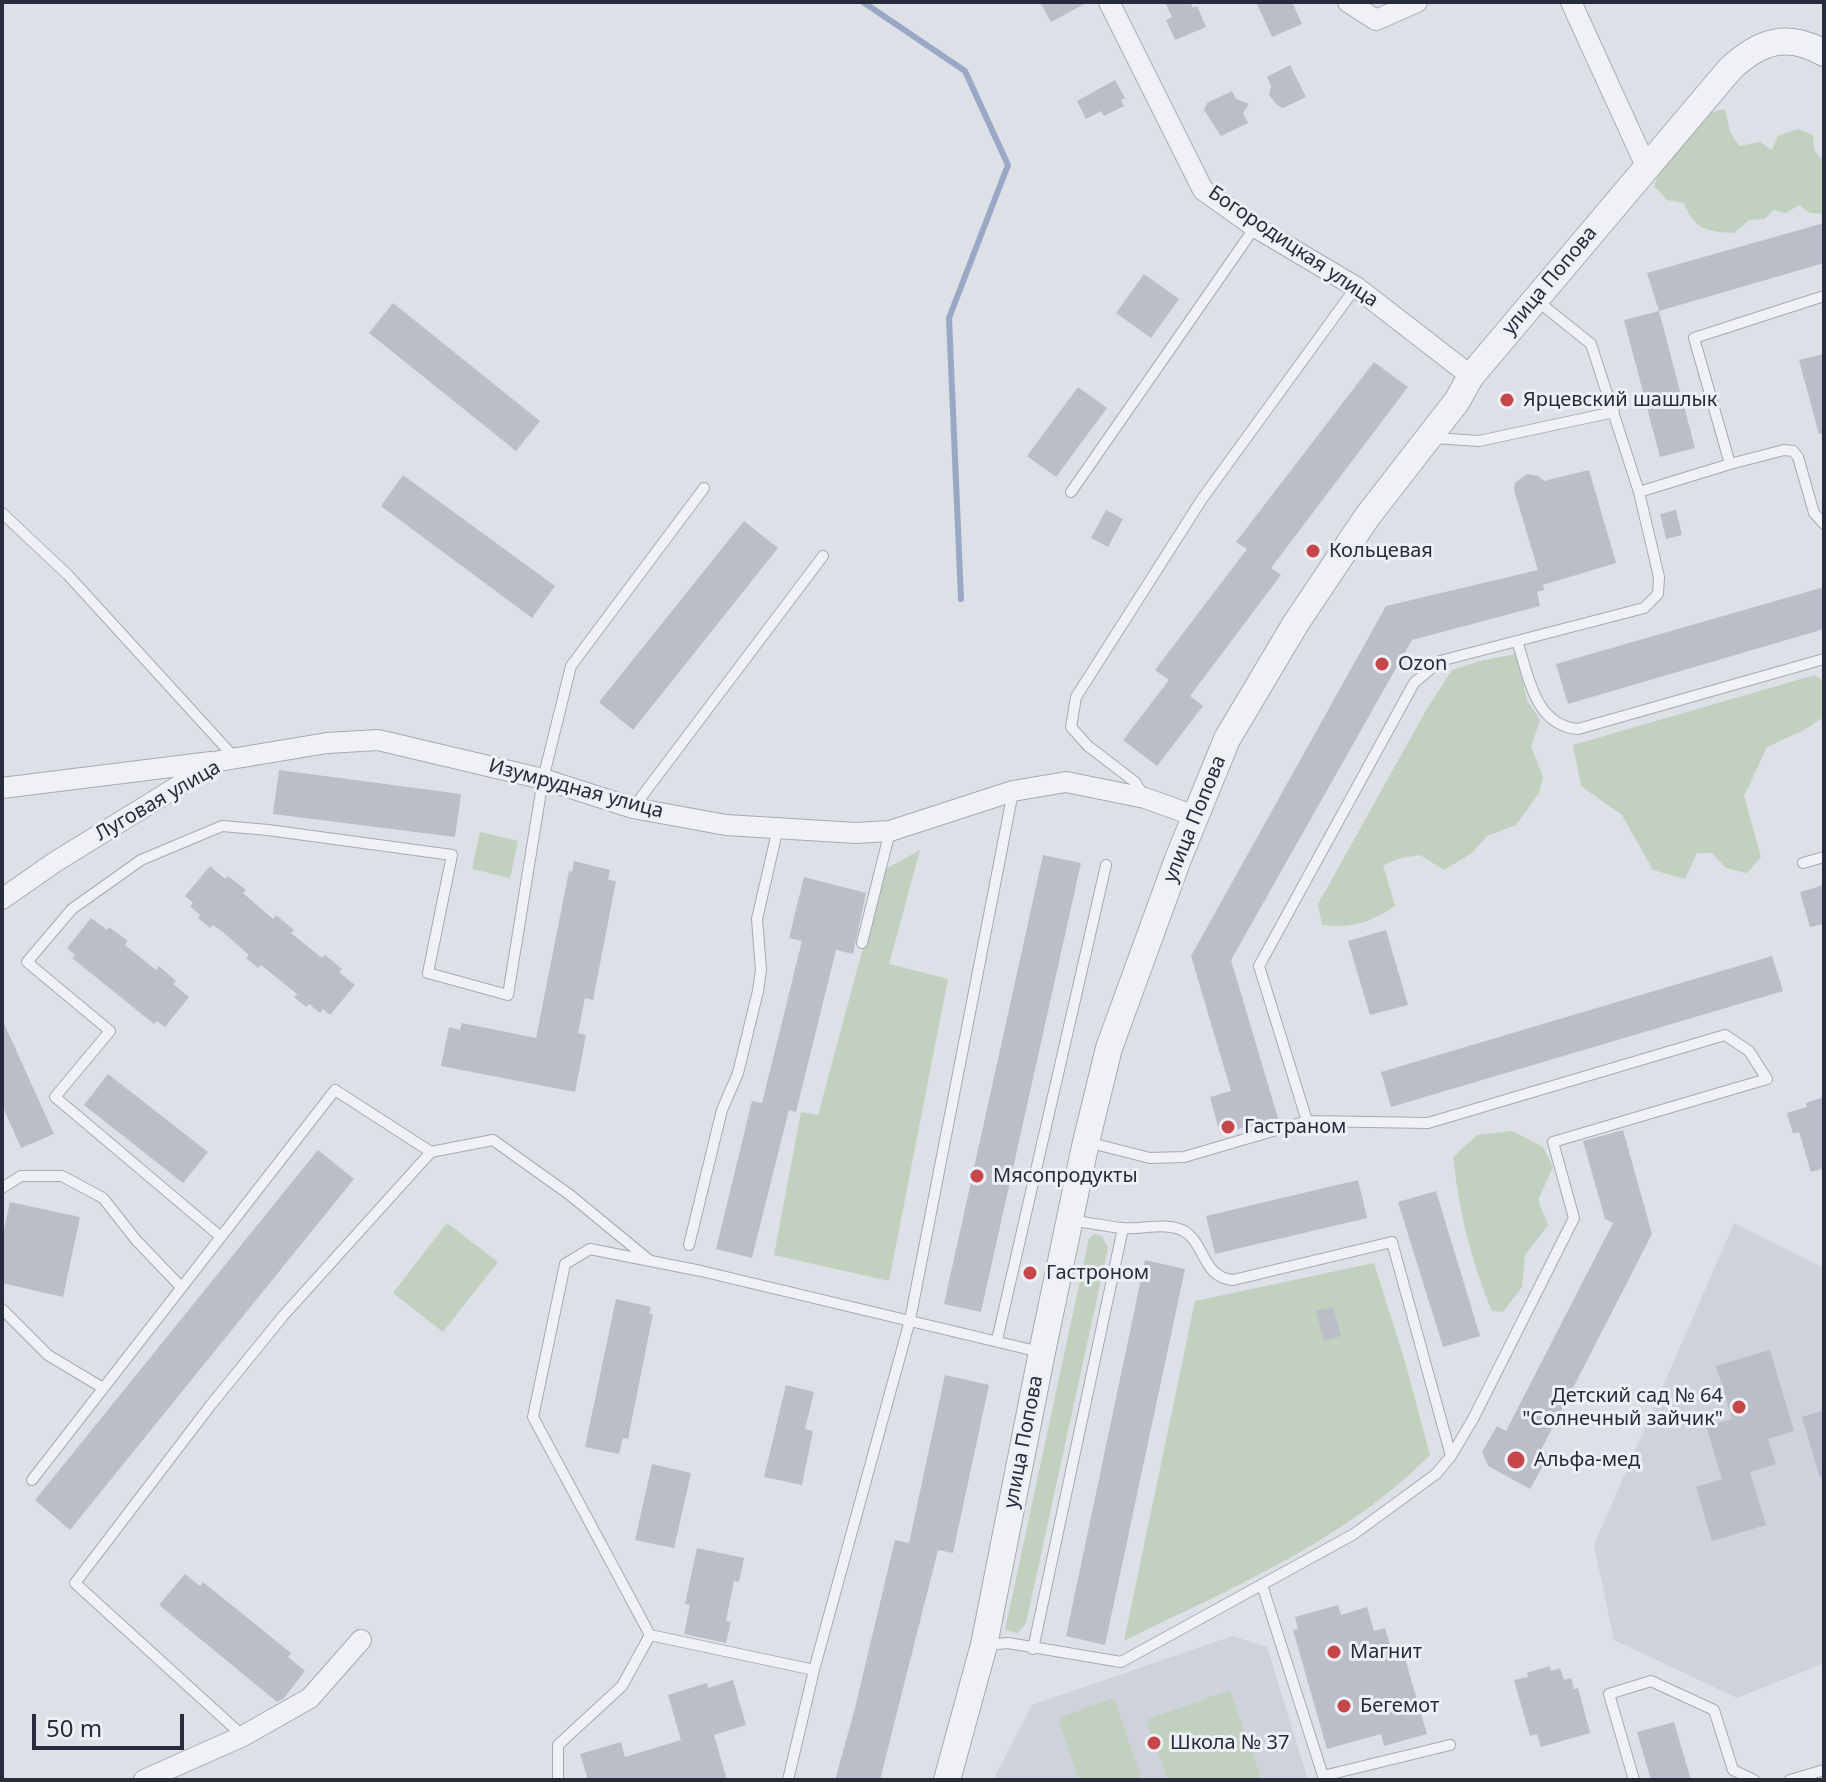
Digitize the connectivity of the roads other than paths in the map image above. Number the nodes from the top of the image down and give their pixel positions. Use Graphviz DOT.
graph roads {
  1 [pos="1109,2"];
  2 [pos="1348,2"];
  3 [pos="1417,2"];
  4 [pos="1571,2"];
  5 [pos="1824,53"];
  6 [pos="1646,166"];
  7 [pos="1255,227"];
  8 [pos="1356,287"];
  9 [pos="1824,296"];
  10 [pos="1535,299"];
  11 [pos="1471,376"];
  12 [pos="1614,412"];
  13 [pos="1428,438"];
  14 [pos="1730,464"];
  15 [pos="704,488"];
  16 [pos="1071,492"];
  17 [pos="1639,492"];
  18 [pos="2,513"];
  19 [pos="1824,524"];
  20 [pos="823,556"];
  21 [pos="1517,641"];
  22 [pos="1824,659"];
  23 [pos="378,740"];
  24 [pos="227,760"];
  25 [pos="543,779"];
  26 [pos="2,788"];
  27 [pos="1013,791"];
  28 [pos="1145,798"];
  29 [pos="633,808"];
  30 [pos="1195,816"];
  31 [pos="778,828"];
  32 [pos="890,831"];
  33 [pos="1824,857"];
  34 [pos="1803,863"];
  35 [pos="1106,865"];
  36 [pos="2,899"];
  37 [pos="862,943"];
  38 [pos="1307,1121"];
  39 [pos="1086,1142"];
  40 [pos="431,1152"];
  41 [pos="2,1188"];
  42 [pos="1070,1220"];
  43 [pos="1123,1228"];
  44 [pos="221,1237"];
  45 [pos="689,1245"];
  46 [pos="650,1260"];
  47 [pos="181,1287"];
  48 [pos="2,1309"];
  49 [pos="910,1320"];
  50 [pos="997,1340"];
  51 [pos="1042,1352"];
  52 [pos="103,1388"];
  53 [pos="1451,1456"];
  54 [pos="32,1480"];
  55 [pos="1262,1585"];
  56 [pos="650,1635"];
  57 [pos="361,1640"];
  58 [pos="984,1645"];
  59 [pos="1033,1649"];
  60 [pos="814,1670"];
  61 [pos="243,1736"];
  62 [pos="1450,1745"];
  63 [pos="1824,1770"];
  64 [pos="144,1780"];
  65 [pos="558,1780"];
  66 [pos="788,1780"];
  67 [pos="947,1780"];
  68 [pos="1634,1780"];
  69 [pos="1754,1780"];
  70 [pos="1790,1780"];
  1 -- 7 [label="street, Богородицкая улица"];
  2 -- 3 [label="street"];
  4 -- 6 [label="street"];
  5 -- 6 [label="street, улица Попова"];
  6 -- 10 [label="street, улица Попова"];
  7 -- 8 [label="street, Богородицкая улица"];
  7 -- 16 [label="lane"];
  8 -- 11 [label="street, Богородицкая улица"];
  8 -- 28 [label="lane"];
  9 -- 14 [label="lane"];
  10 -- 11 [label="street, улица Попова"];
  10 -- 12 [label="lane"];
  11 -- 13 [label="street, улица Попова"];
  12 -- 13 [label="lane"];
  12 -- 17 [label="lane"];
  13 -- 30 [label="street, улица Попова"];
  14 -- 17 [label="lane"];
  14 -- 19 [label="lane"];
  15 -- 25 [label="lane"];
  17 -- 21 [label="lane"];
  18 -- 24 [label="lane"];
  20 -- 29 [label="lane"];
  21 -- 22 [label="lane"];
  21 -- 38 [label="lane"];
  23 -- 24 [label="street, Луговая улица"];
  23 -- 25 [label="street, Изумрудная улица"];
  24 -- 26 [label="street"];
  24 -- 36 [label="street, Луговая улица"];
  25 -- 29 [label="street, Изумрудная улица"];
  25 -- 44 [label="lane"];
  27 -- 28 [label="street, Изумрудная улица"];
  27 -- 32 [label="street, Изумрудная улица"];
  27 -- 49 [label="lane"];
  28 -- 30 [label="street, Изумрудная улица"];
  29 -- 31 [label="street, Изумрудная улица"];
  30 -- 39 [label="street, улица Попова"];
  31 -- 32 [label="street, Изумрудная улица"];
  31 -- 45 [label="lane"];
  32 -- 37 [label="lane"];
  33 -- 34 [label="lane"];
  35 -- 50 [label="lane"];
  38 -- 39 [label="lane"];
  38 -- 53 [label="lane"];
  39 -- 42 [label="street, улица Попова"];
  40 -- 44 [label="lane"];
  40 -- 46 [label="lane"];
  40 -- 61 [label="lane"];
  41 -- 47 [label="lane"];
  42 -- 43 [label="lane"];
  42 -- 51 [label="street, улица Попова"];
  43 -- 53 [label="lane"];
  43 -- 59 [label="lane"];
  44 -- 47 [label="lane"];
  46 -- 49 [label="lane"];
  46 -- 56 [label="lane"];
  47 -- 52 [label="lane"];
  48 -- 52 [label="lane"];
  49 -- 50 [label="lane"];
  49 -- 60 [label="lane"];
  50 -- 51 [label="lane"];
  51 -- 58 [label="street, улица Попова"];
  52 -- 54 [label="lane"];
  53 -- 55 [label="lane"];
  55 -- 59 [label="lane"];
  55 -- 62 [label="lane"];
  56 -- 60 [label="lane"];
  56 -- 65 [label="lane"];
  57 -- 61 [label="street"];
  58 -- 59 [label="lane"];
  58 -- 67 [label="street, улица Попова"];
  60 -- 66 [label="lane"];
  61 -- 64 [label="street"];
  63 -- 70 [label="lane"];
  68 -- 69 [label="lane"];
}
